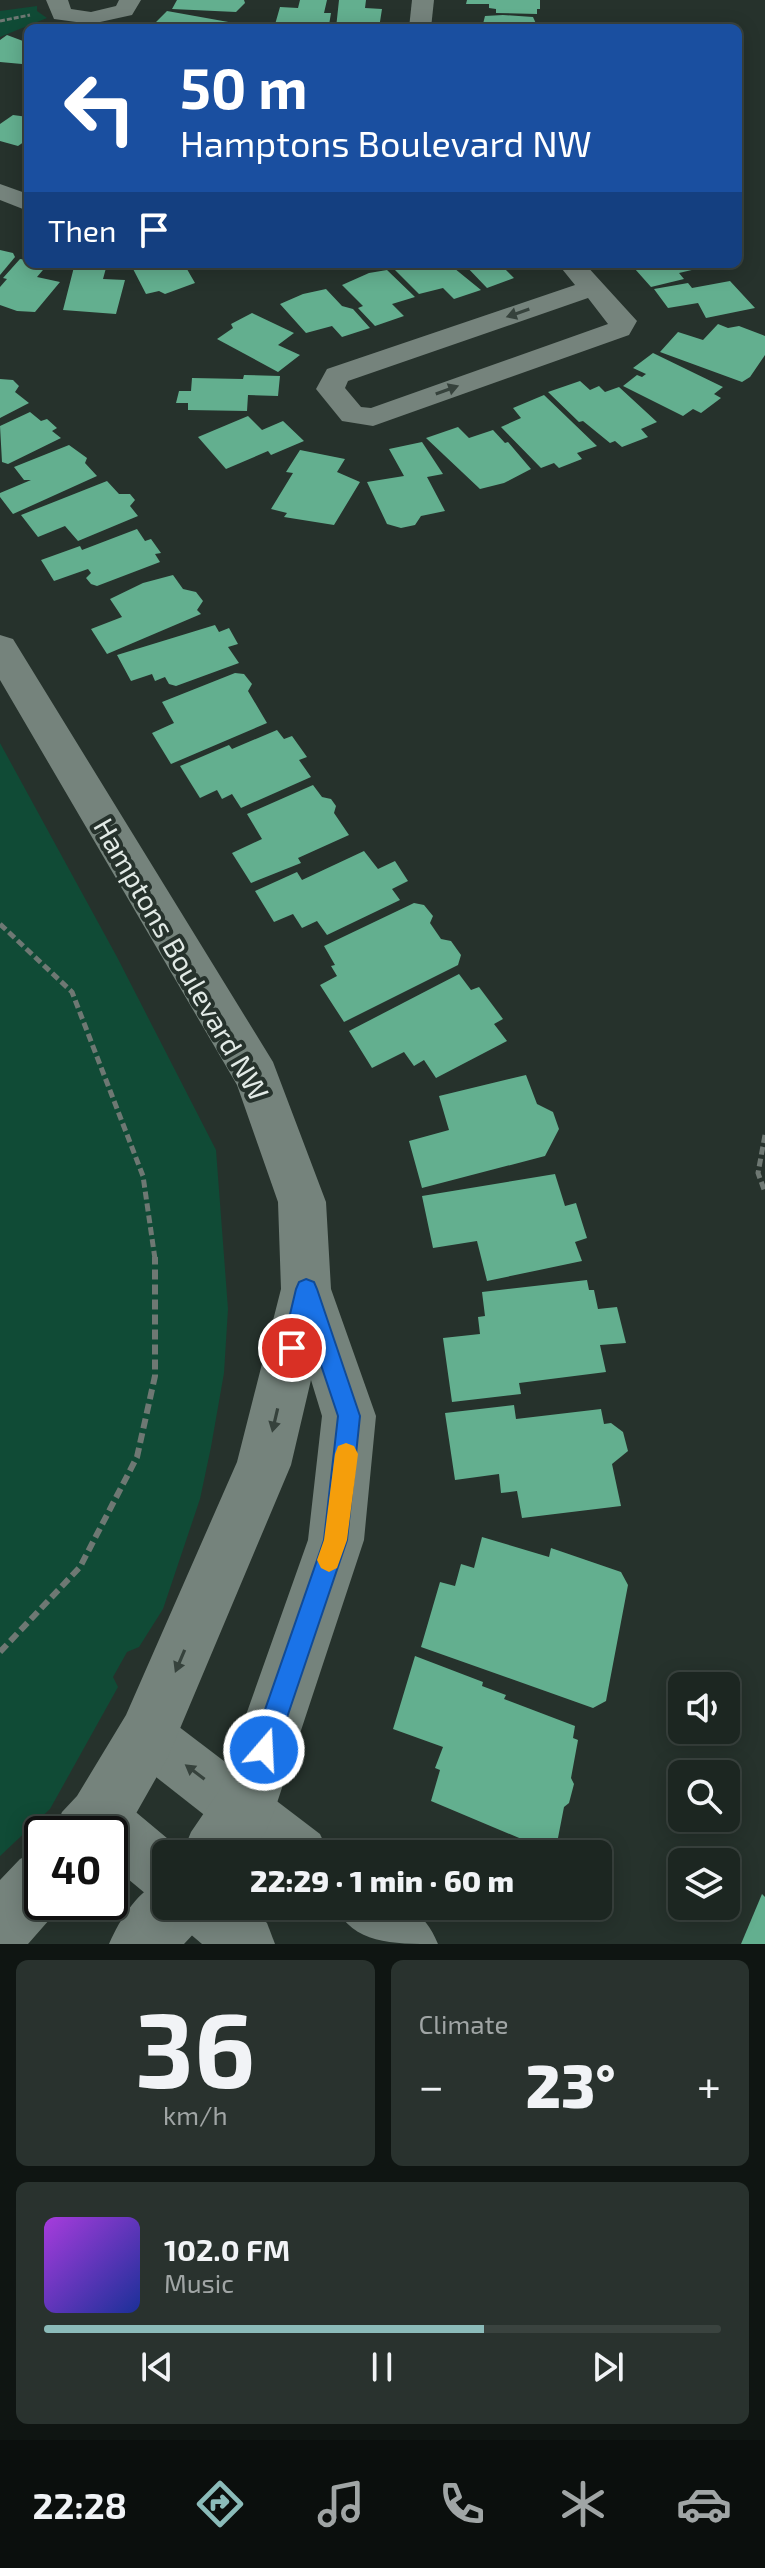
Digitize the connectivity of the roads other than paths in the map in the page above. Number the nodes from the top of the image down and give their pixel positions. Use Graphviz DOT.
graph roads {
  1 [pos="57,0"];
  2 [pos="130,0"];
  3 [pos="423,0"];
  4 [pos="420,24"];
  5 [pos="0,191"];
  6 [pos="24,201"];
  7 [pos="574,268"];
  8 [pos="592,288"];
  9 [pos="0,648"];
  10 [pos="306,1289"];
  11 [pos="147,1736"];
  12 [pos="244,1809"];
  13 [pos="98,1816"];
  14 [pos="223,1840"];
  15 [pos="283,1840"];
  16 [pos="128,1849"];
  17 [pos="152,1865"];
  18 [pos="24,1901"];
  19 [pos="162,1920"];
  20 [pos="219,1920"];
  21 [pos="380,1920"];
  22 [pos="0,1927"];
  23 [pos="141,1944"];
  24 [pos="246,1944"];
  25 [pos="409,1944"];
  1 -- 2 [label="street"];
  3 -- 4 [label="street"];
  5 -- 6 [label="street"];
  7 -- 8 [label="street"];
  8 -- 8 [label="street, one-way"];
  9 -- 10 [label="street, Hamptons Boulevard NW"];
  10 -- 11 [label="street, Hamptons Boulevard NW, one-way"];
  10 -- 12 [label="street, Hamptons Boulevard NW"];
  12 -- 11 [label="street, one-way"];
  11 -- 13 [label="street, Hamptons Boulevard NW"];
  12 -- 14 [label="street, Hamptons Boulevard NW"];
  12 -- 15 [label="street"];
  16 -- 17 [label="street"];
  18 -- 22 [label="street"];
  19 -- 23 [label="street"];
  20 -- 24 [label="street"];
  21 -- 25 [label="street"];
}
